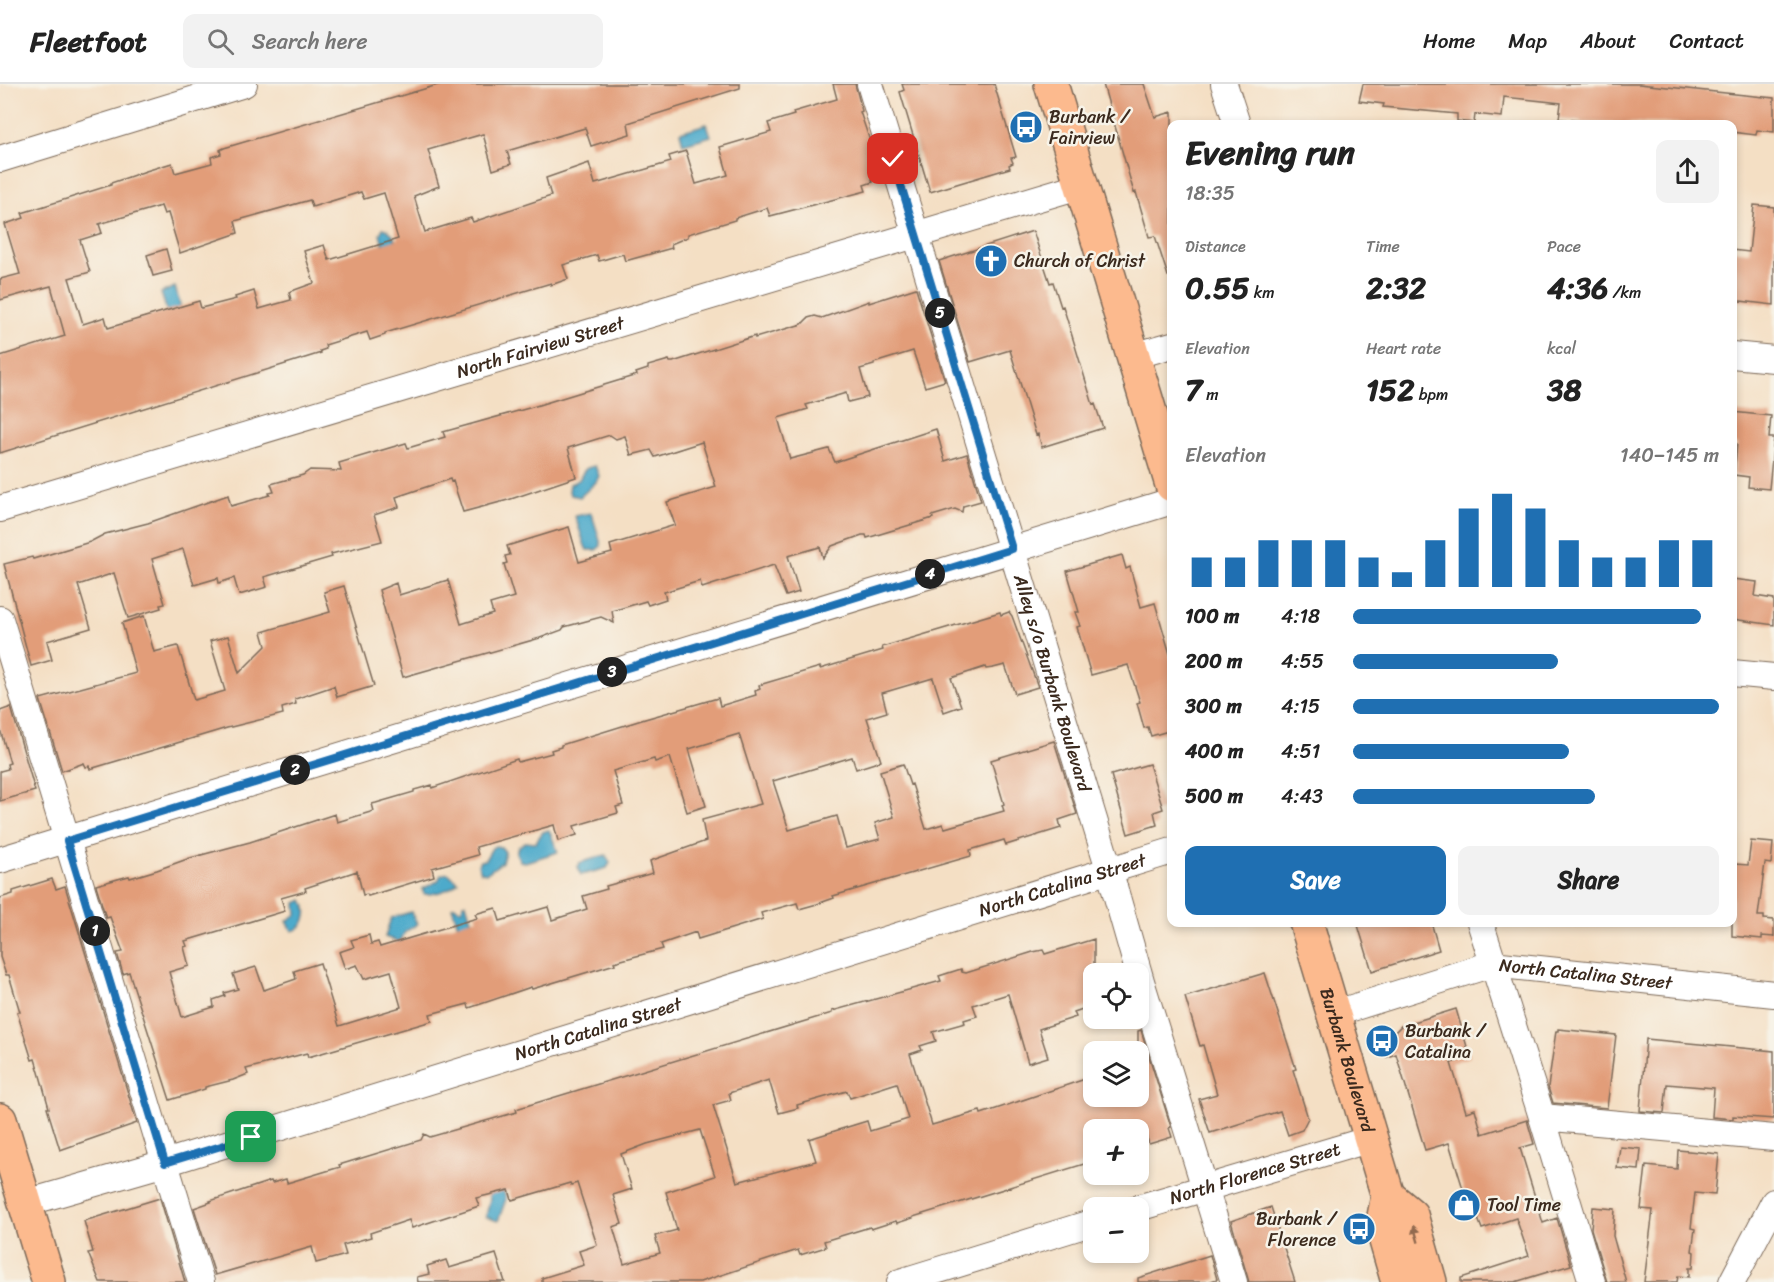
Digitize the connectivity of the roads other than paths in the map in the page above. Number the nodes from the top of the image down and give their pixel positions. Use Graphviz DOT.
graph roads {
  1 [pos="244,84"];
  2 [pos="870,84"];
  3 [pos="1051,84"];
  4 [pos="1224,84"];
  5 [pos="1236,120"];
  6 [pos="0,159"];
  7 [pos="1082,185"];
  8 [pos="916,235"];
  9 [pos="1167,346"];
  10 [pos="1737,355"];
  11 [pos="1133,356"];
  12 [pos="1774,359"];
  13 [pos="1167,468"];
  14 [pos="1167,502"];
  15 [pos="0,509"];
  16 [pos="1012,549"];
  17 [pos="0,618"];
  18 [pos="1737,673"];
  19 [pos="1774,677"];
  20 [pos="67,841"];
  21 [pos="1167,852"];
  22 [pos="0,860"];
  23 [pos="1109,869"];
  24 [pos="1307,927"];
  25 [pos="1481,927"];
  26 [pos="1492,964"];
  27 [pos="1774,994"];
  28 [pos="1333,1014"];
  29 [pos="1542,1117"];
  30 [pos="0,1120"];
  31 [pos="1774,1138"];
  32 [pos="1371,1139"];
  33 [pos="165,1163"];
  34 [pos="1206,1188"];
  35 [pos="1388,1196"];
  36 [pos="26,1203"];
  37 [pos="1774,1203"];
  38 [pos="1149,1205"];
  39 [pos="1083,1225"];
  40 [pos="49,1282"];
  41 [pos="201,1282"];
  42 [pos="900,1282"];
  43 [pos="1234,1282"];
  44 [pos="1398,1282"];
  45 [pos="1431,1282"];
  46 [pos="1592,1282"];
  47 [pos="1732,1282"];
  1 -- 6 [label="street"];
  2 -- 8 [label="street, Alley s/o Burbank Boulevard"];
  3 -- 7 [label="main road"];
  4 -- 5 [label="street"];
  7 -- 8 [label="street, North Fairview Street"];
  7 -- 11 [label="main road"];
  8 -- 15 [label="street, North Fairview Street"];
  8 -- 16 [label="street, Alley s/o Burbank Boulevard"];
  9 -- 11 [label="street"];
  10 -- 12 [label="street"];
  11 -- 13 [label="main road"];
  14 -- 16 [label="street"];
  16 -- 20 [label="street"];
  16 -- 23 [label="street, Alley s/o Burbank Boulevard"];
  17 -- 20 [label="street"];
  18 -- 19 [label="street"];
  20 -- 22 [label="street"];
  20 -- 33 [label="street"];
  21 -- 23 [label="street, North Catalina Street"];
  23 -- 33 [label="street, North Catalina Street"];
  23 -- 34 [label="street, Alley s/o Burbank Boulevard"];
  24 -- 28 [label="main road, Burbank Boulevard"];
  25 -- 26 [label="street"];
  26 -- 27 [label="street, North Catalina Street"];
  26 -- 28 [label="street, North Catalina Street"];
  26 -- 29 [label="street"];
  28 -- 32 [label="main road, Burbank Boulevard"];
  29 -- 31 [label="street"];
  29 -- 46 [label="street"];
  30 -- 36 [label="main road"];
  32 -- 34 [label="street, North Florence Street"];
  32 -- 35 [label="main road, Burbank Boulevard"];
  33 -- 36 [label="street, North Catalina Street"];
  33 -- 41 [label="street"];
  34 -- 38 [label="street, North Florence Street"];
  34 -- 43 [label="street, Alley s/o Burbank Boulevard"];
  35 -- 44 [label="main road, Burbank Boulevard"];
  45 -- 35 [label="main road, one-way"];
  36 -- 40 [label="main road"];
  37 -- 47 [label="street"];
  39 -- 42 [label="street"];
}
